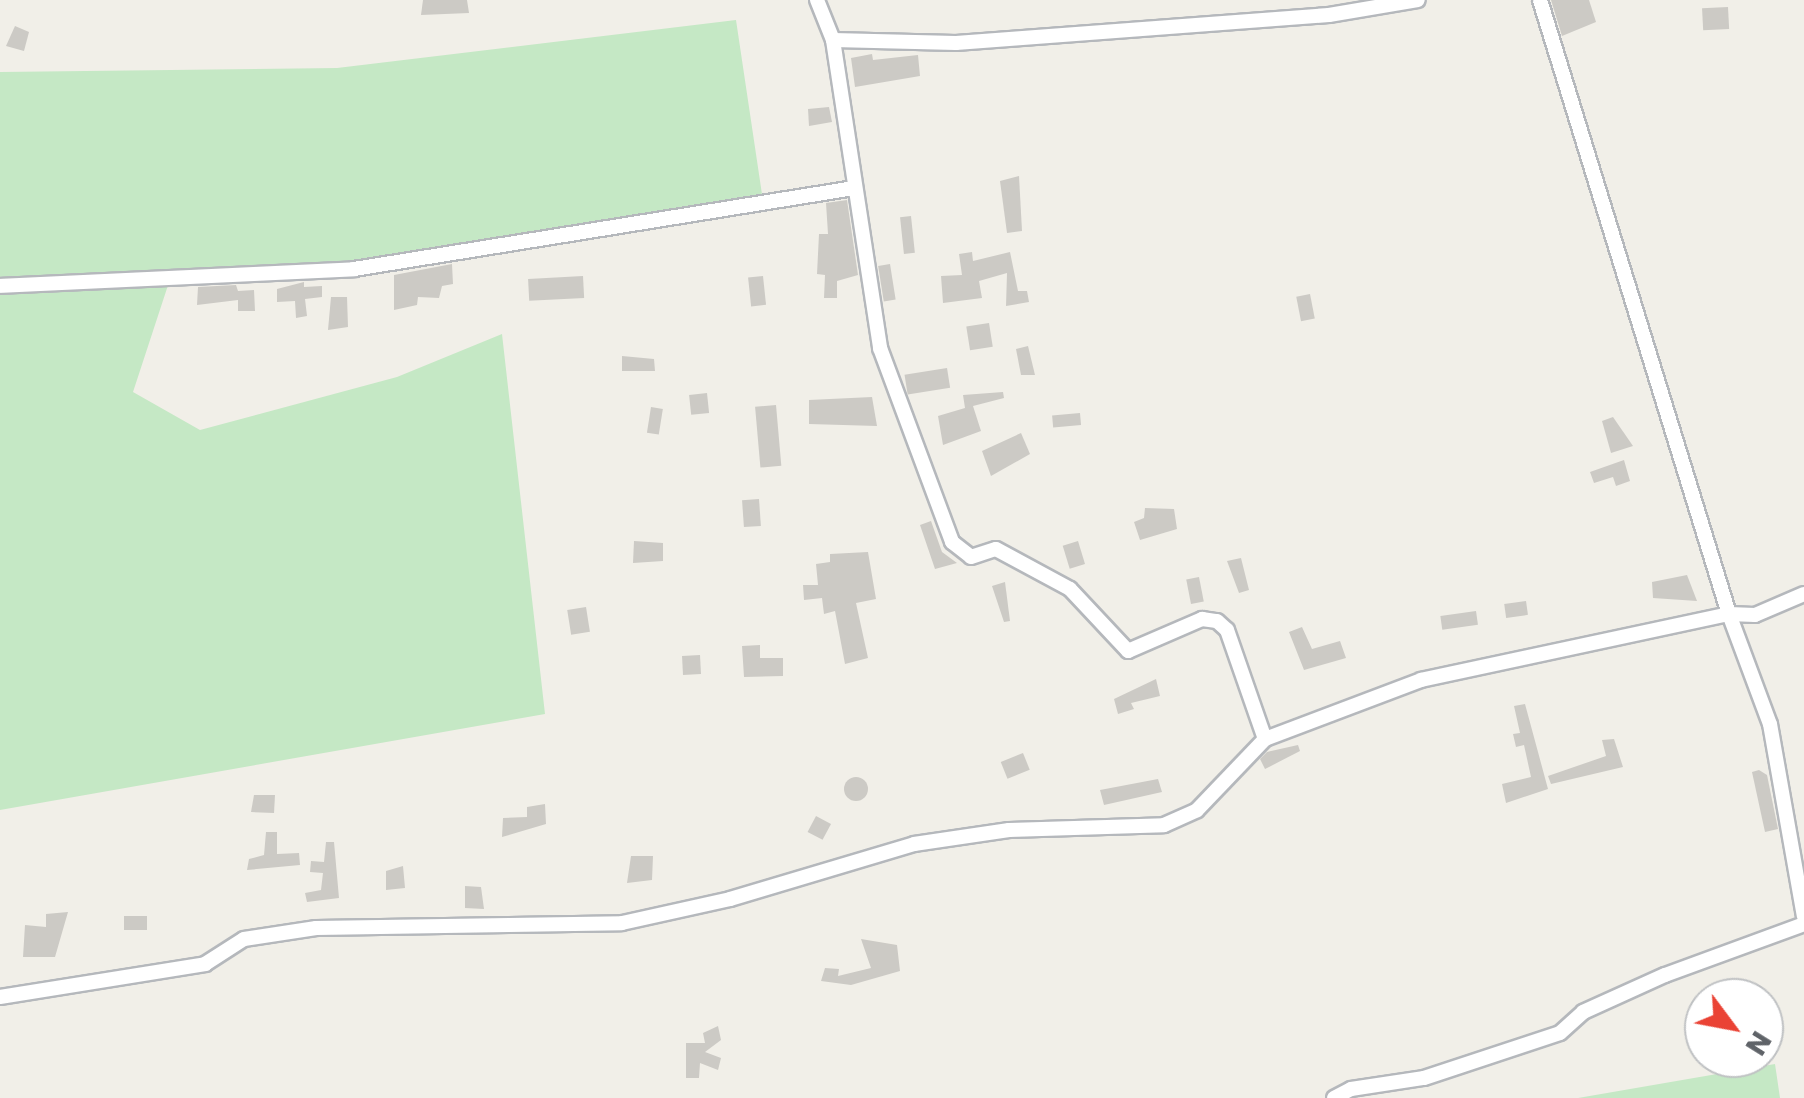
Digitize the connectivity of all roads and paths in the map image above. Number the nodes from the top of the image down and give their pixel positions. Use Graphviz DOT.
graph roads {
  1 [pos="817,0"];
  2 [pos="1418,0"];
  3 [pos="1540,0"];
  4 [pos="833,40"];
  5 [pos="854,188"];
  6 [pos="0,286"];
  7 [pos="1804,594"];
  8 [pos="1729,614"];
  9 [pos="1265,739"];
  10 [pos="1804,916"];
  11 [pos="1804,924"];
  12 [pos="0,997"];
  13 [pos="1334,1098"];
  1 -- 4 [label="street"];
  2 -- 4 [label="street"];
  3 -- 8 [label="street"];
  4 -- 5 [label="street"];
  5 -- 6 [label="street"];
  5 -- 9 [label="street"];
  7 -- 8 [label="street"];
  8 -- 9 [label="street"];
  8 -- 10 [label="street"];
  9 -- 12 [label="street"];
  11 -- 13 [label="street"];
}
